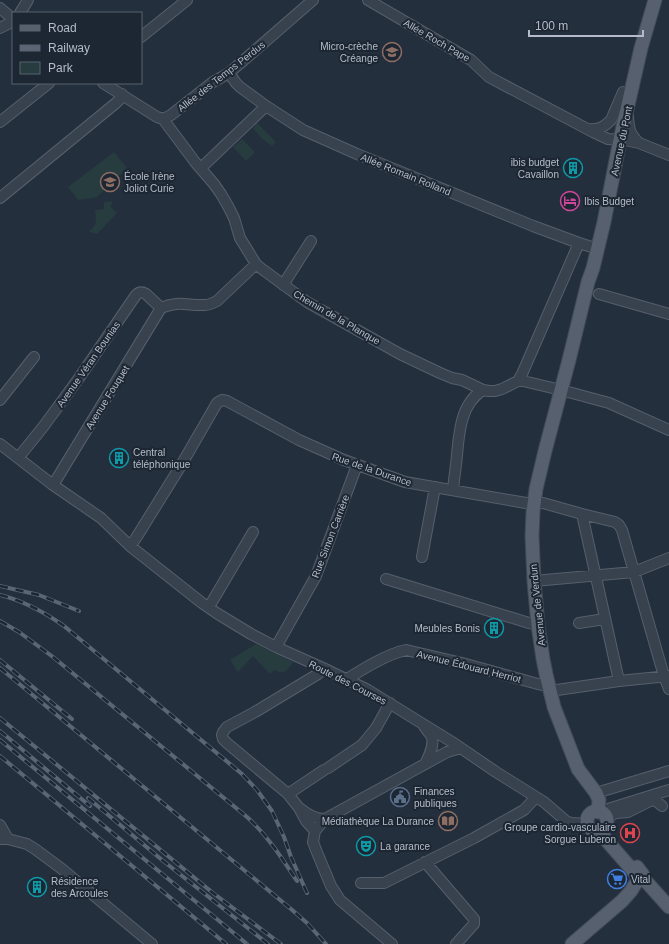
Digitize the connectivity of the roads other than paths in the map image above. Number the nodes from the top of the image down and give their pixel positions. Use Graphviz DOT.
graph roads {
  1 [pos="28,0"];
  2 [pos="187,0"];
  3 [pos="313,0"];
  4 [pos="368,0"];
  5 [pos="646,0"];
  6 [pos="655,0"];
  7 [pos="0,8"];
  8 [pos="21,12"];
  9 [pos="12,19"];
  10 [pos="12,21"];
  11 [pos="0,28"];
  12 [pos="142,36"];
  13 [pos="229,73"];
  14 [pos="48,84"];
  15 [pos="105,84"];
  16 [pos="623,92"];
  17 [pos="122,94"];
  18 [pos="266,106"];
  19 [pos="627,112"];
  20 [pos="164,119"];
  21 [pos="0,122"];
  22 [pos="587,129"];
  23 [pos="616,140"];
  24 [pos="639,143"];
  25 [pos="669,155"];
  26 [pos="201,168"];
  27 [pos="0,198"];
  28 [pos="311,241"];
  29 [pos="579,243"];
  30 [pos="595,248"];
  31 [pos="256,264"];
  32 [pos="283,285"];
  33 [pos="599,294"];
  34 [pos="161,308"];
  35 [pos="669,314"];
  36 [pos="34,357"];
  37 [pos="518,380"];
  38 [pos="483,390"];
  39 [pos="561,390"];
  40 [pos="0,400"];
  41 [pos="669,430"];
  42 [pos="0,444"];
  43 [pos="18,458"];
  44 [pos="357,465"];
  45 [pos="53,484"];
  46 [pos="435,487"];
  47 [pos="453,490"];
  48 [pos="534,503"];
  49 [pos="582,514"];
  50 [pos="253,532"];
  51 [pos="130,546"];
  52 [pos="422,557"];
  53 [pos="669,558"];
  54 [pos="634,572"];
  55 [pos="596,575"];
  56 [pos="386,579"];
  57 [pos="534,581"];
  58 [pos="209,607"];
  59 [pos="605,619"];
  60 [pos="580,623"];
  61 [pos="538,625"];
  62 [pos="276,647"];
  63 [pos="323,668"];
  64 [pos="667,676"];
  65 [pos="347,679"];
  66 [pos="619,681"];
  67 [pos="549,689"];
  68 [pos="669,689"];
  69 [pos="390,703"];
  70 [pos="422,723"];
  71 [pos="445,738"];
  72 [pos="461,748"];
  73 [pos="427,762"];
  74 [pos="669,771"];
  75 [pos="596,793"];
  76 [pos="667,793"];
  77 [pos="288,794"];
  78 [pos="536,797"];
  79 [pos="662,806"];
  80 [pos="299,808"];
  81 [pos="325,819"];
  82 [pos="603,820"];
  83 [pos="588,824"];
  84 [pos="0,825"];
  85 [pos="315,831"];
  86 [pos="4,839"];
  87 [pos="425,862"];
  88 [pos="640,880"];
  89 [pos="361,883"];
  90 [pos="669,907"];
  91 [pos="152,944"];
  92 [pos="392,944"];
  93 [pos="456,944"];
  94 [pos="572,944"];
  1 -- 8 [label="street"];
  2 -- 12 [label="street"];
  3 -- 13 [label="street, Allée des Temps Perdus"];
  4 -- 22 [label="street, Allée Roch Pape"];
  5 -- 16 [label="main road, Avenue du Pont"];
  6 -- 19 [label="main road, Avenue du Pont"];
  7 -- 9 [label="street"];
  10 -- 11 [label="street"];
  13 -- 18 [label="street, Allée Romain Rolland"];
  13 -- 20 [label="street, Allée des Temps Perdus"];
  14 -- 21 [label="street"];
  15 -- 17 [label="street"];
  16 -- 22 [label="street"];
  16 -- 23 [label="main road, Avenue du Pont"];
  17 -- 20 [label="street"];
  17 -- 27 [label="street"];
  18 -- 26 [label="street"];
  18 -- 29 [label="street, Allée Romain Rolland"];
  19 -- 23 [label="main road, Avenue du Pont"];
  19 -- 24 [label="street"];
  20 -- 26 [label="street, Chemin de la Planque"];
  22 -- 23 [label="street, Allée Roch Pape"];
  23 -- 24 [label="street, Allée Roch Pape"];
  23 -- 30 [label="main road, Avenue du Pont"];
  24 -- 25 [label="street, Allée Roch Pape"];
  26 -- 31 [label="street, Chemin de la Planque"];
  28 -- 32 [label="street"];
  29 -- 30 [label="street, Allée Romain Rolland"];
  29 -- 37 [label="street"];
  30 -- 39 [label="main road, Avenue du Pont"];
  31 -- 32 [label="street, Chemin de la Planque"];
  31 -- 34 [label="street"];
  32 -- 38 [label="street, Chemin de la Planque"];
  33 -- 35 [label="street"];
  34 -- 43 [label="street, Avenue Véran Bounias"];
  34 -- 45 [label="street, Avenue Fouquet"];
  36 -- 40 [label="street"];
  37 -- 38 [label="street, Chemin de la Planque"];
  37 -- 39 [label="street"];
  38 -- 47 [label="street"];
  39 -- 41 [label="street"];
  39 -- 48 [label="main road, Avenue de Verdun"];
  42 -- 43 [label="street, Route des Courses"];
  43 -- 45 [label="street, Route des Courses"];
  44 -- 46 [label="street, Rue de la Durance"];
  44 -- 51 [label="street, Rue de la Durance"];
  44 -- 62 [label="street, Rue Simon Carrière"];
  45 -- 51 [label="street, Route des Courses"];
  46 -- 47 [label="street, Rue de la Durance"];
  46 -- 52 [label="street"];
  47 -- 48 [label="street, Rue de la Durance"];
  48 -- 49 [label="street, Rue de la Durance"];
  48 -- 57 [label="main road, Avenue de Verdun"];
  49 -- 54 [label="street, Rue de la Durance"];
  49 -- 55 [label="street"];
  50 -- 58 [label="street"];
  51 -- 58 [label="street, Route des Courses"];
  53 -- 54 [label="street"];
  54 -- 55 [label="street"];
  54 -- 64 [label="street"];
  55 -- 57 [label="street"];
  55 -- 59 [label="street"];
  56 -- 61 [label="street"];
  57 -- 61 [label="main road, Avenue de Verdun"];
  58 -- 62 [label="street, Route des Courses"];
  59 -- 60 [label="street"];
  59 -- 66 [label="street"];
  61 -- 67 [label="main road, Avenue de Verdun"];
  62 -- 63 [label="street, Route des Courses"];
  63 -- 65 [label="street, Route des Courses"];
  63 -- 77 [label="street"];
  64 -- 66 [label="street"];
  64 -- 68 [label="street"];
  65 -- 67 [label="street, Avenue Édouard Herriot"];
  65 -- 69 [label="street, Route des Courses"];
  66 -- 67 [label="street"];
  67 -- 75 [label="main road, Avenue de Verdun"];
  69 -- 70 [label="street, Route des Courses"];
  69 -- 77 [label="street"];
  70 -- 71 [label="street, Route des Courses"];
  70 -- 73 [label="street"];
  71 -- 72 [label="street, Route des Courses"];
  71 -- 73 [label="street"];
  72 -- 73 [label="street"];
  72 -- 78 [label="street, Route des Courses"];
  73 -- 81 [label="street"];
  74 -- 75 [label="street"];
  75 -- 82 [label="main road"];
  76 -- 82 [label="street"];
  77 -- 80 [label="street"];
  78 -- 83 [label="street, Route des Courses"];
  78 -- 87 [label="street"];
  79 -- 82 [label="street"];
  80 -- 81 [label="street"];
  80 -- 85 [label="street"];
  81 -- 85 [label="street"];
  82 -- 83 [label="main road"];
  82 -- 88 [label="main road"];
  84 -- 86 [label="street"];
  85 -- 92 [label="street"];
  86 -- 91 [label="street"];
  87 -- 89 [label="street"];
  87 -- 93 [label="street"];
  88 -- 90 [label="main road"];
  88 -- 94 [label="main road"];
}
